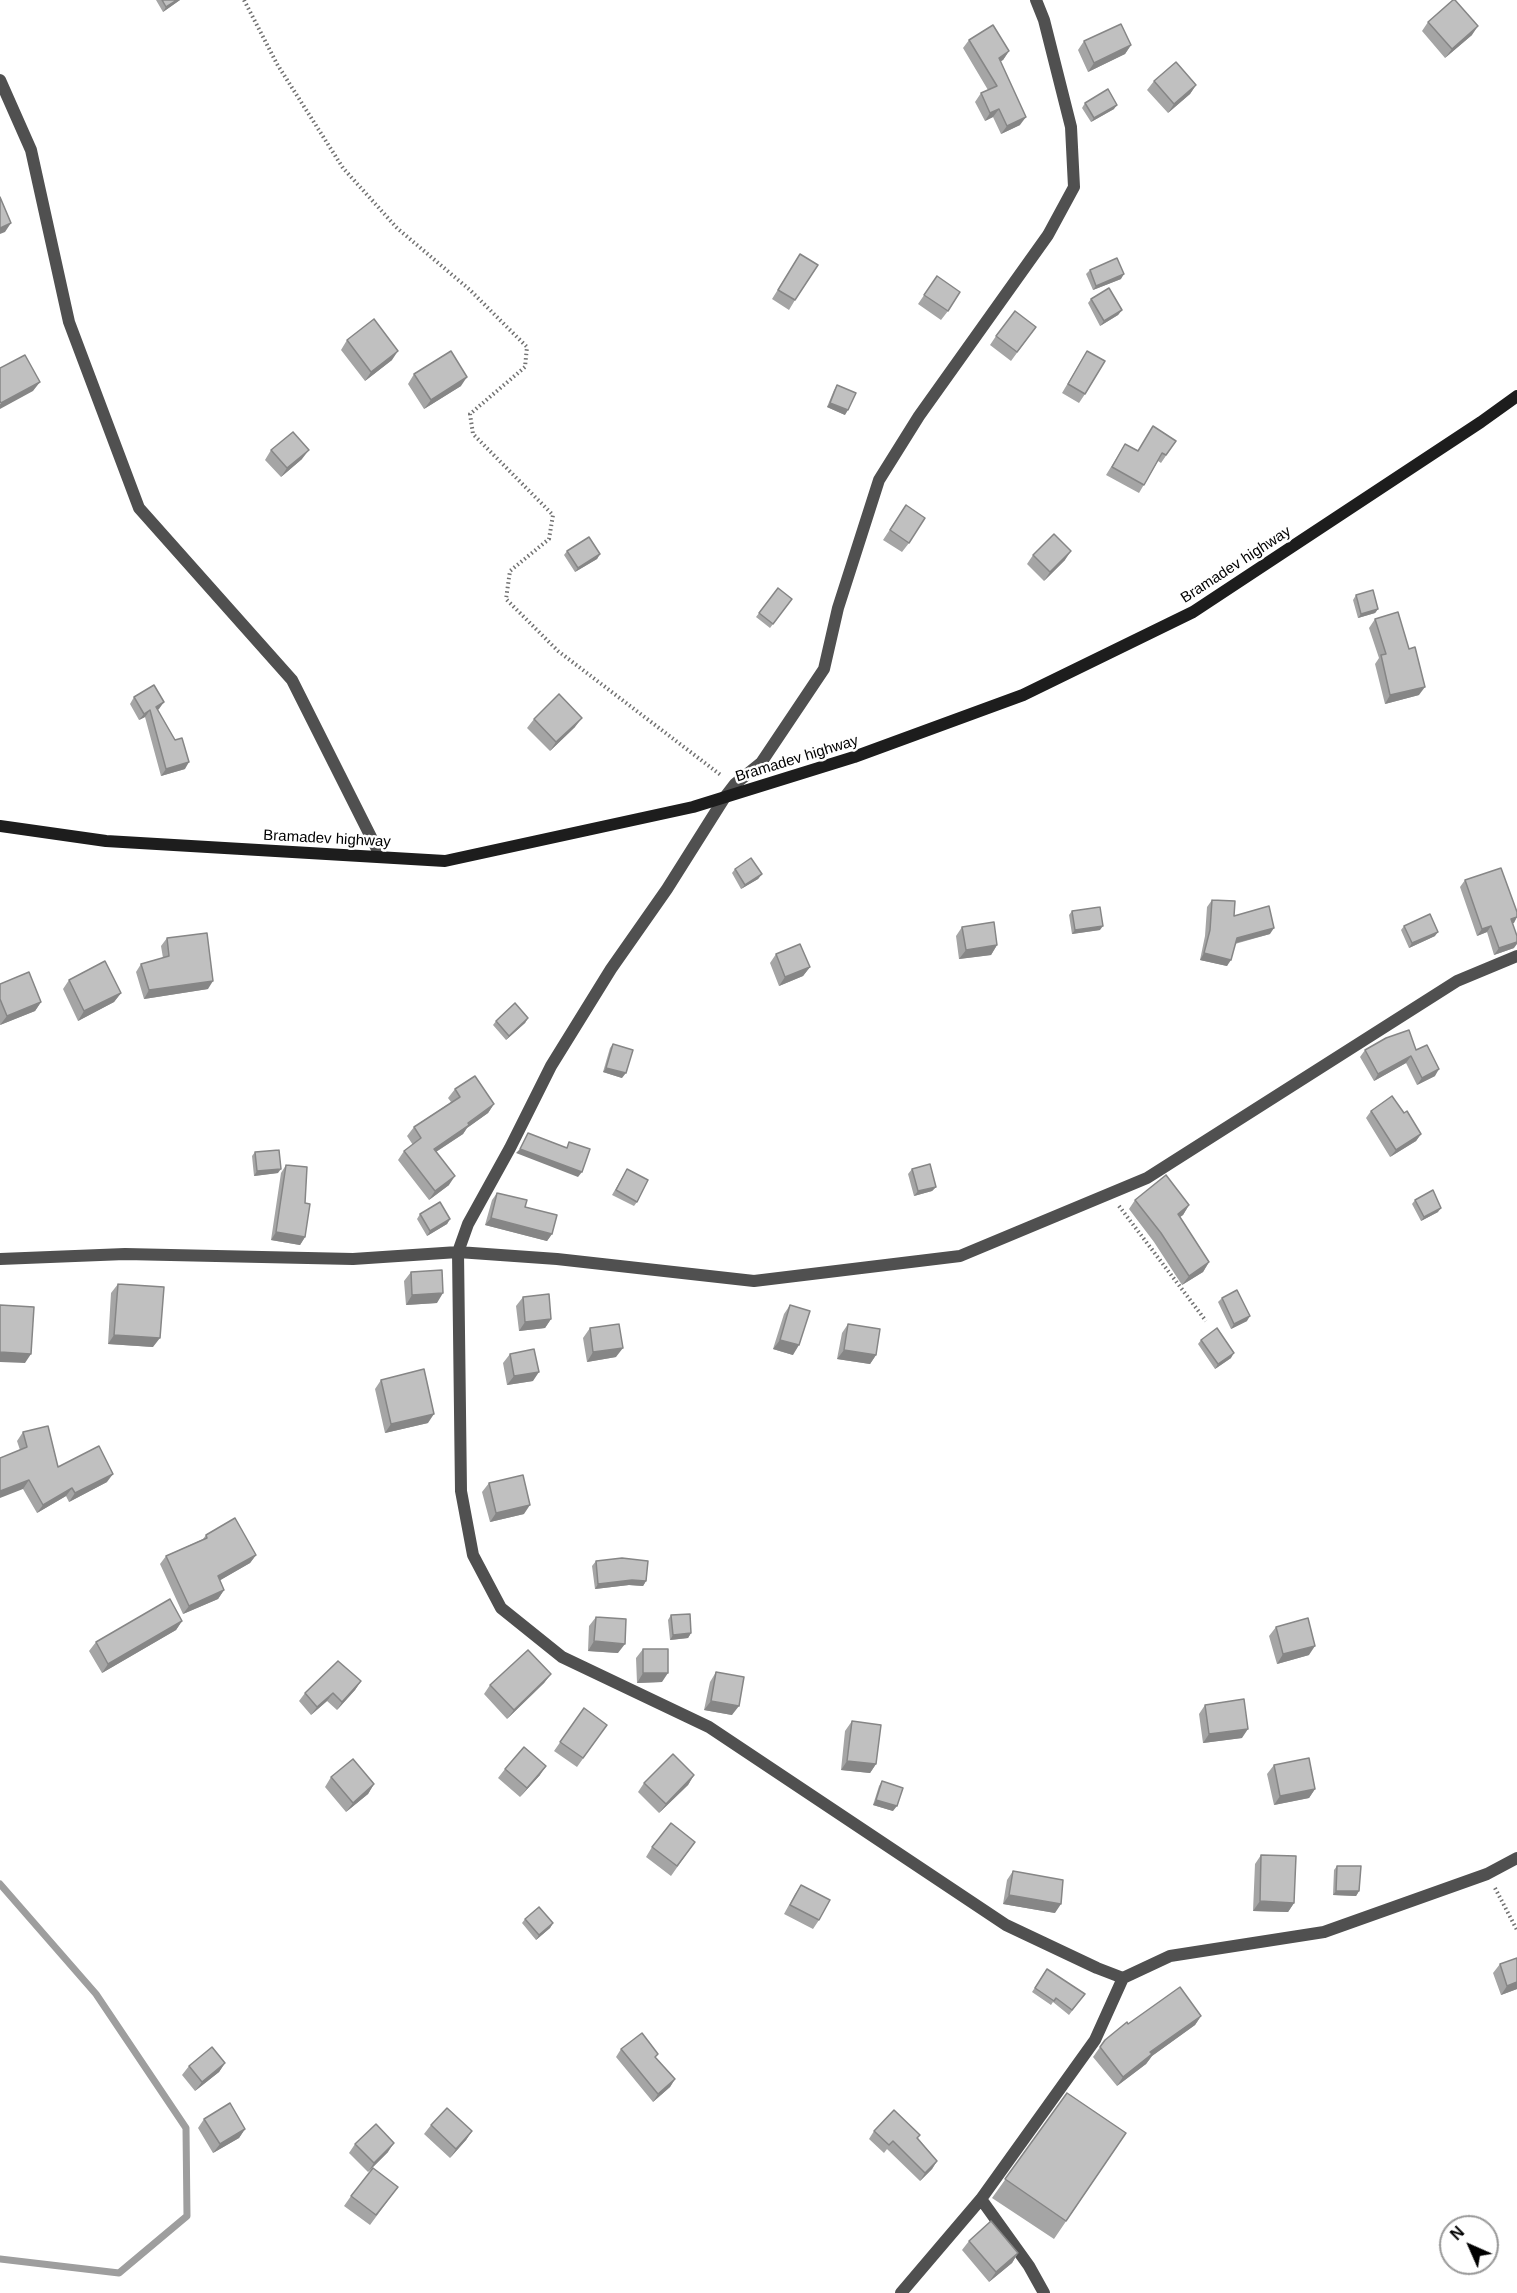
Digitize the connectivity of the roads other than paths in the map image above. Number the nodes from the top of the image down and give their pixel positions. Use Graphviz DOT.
graph roads {
  1 [pos="1036,0"];
  2 [pos="0,80"];
  3 [pos="1517,396"];
  4 [pos="726,796"];
  5 [pos="0,826"];
  6 [pos="381,857"];
  7 [pos="1517,956"];
  8 [pos="458,1252"];
  9 [pos="0,1259"];
  10 [pos="1517,1858"];
  11 [pos="1123,1978"];
  12 [pos="981,2199"];
  13 [pos="902,2293"];
  14 [pos="1044,2293"];
  1 -- 4 [label="street"];
  2 -- 6 [label="street"];
  3 -- 4 [label="street, Bramadev highway"];
  4 -- 6 [label="street, Bramadev highway"];
  4 -- 8 [label="street"];
  5 -- 6 [label="street, Bramadev highway"];
  7 -- 8 [label="street"];
  8 -- 9 [label="street"];
  8 -- 11 [label="street"];
  10 -- 11 [label="street"];
  11 -- 12 [label="street"];
  12 -- 13 [label="street"];
  12 -- 14 [label="street"];
}
